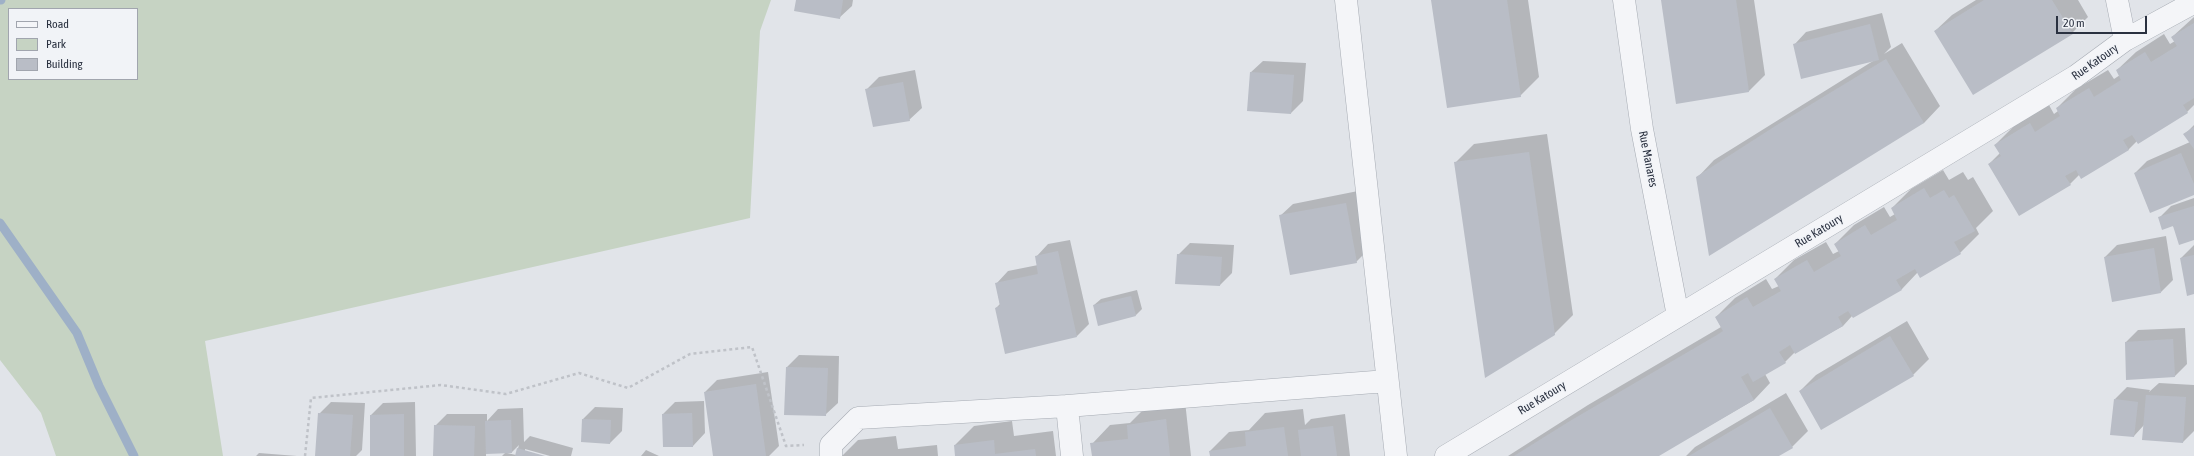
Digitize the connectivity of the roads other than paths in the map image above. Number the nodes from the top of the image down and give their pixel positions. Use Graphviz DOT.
graph roads {
  1 [pos="1346,0"];
  2 [pos="1624,0"];
  3 [pos="2117,0"];
  4 [pos="2191,4"];
  5 [pos="2125,40"];
  6 [pos="1678,316"];
  7 [pos="1387,381"];
  8 [pos="1067,406"];
  9 [pos="831,450"];
  10 [pos="1072,456"];
  11 [pos="1396,456"];
  12 [pos="1446,456"];
  1 -- 7 [label="street"];
  2 -- 6 [label="street, Rue Manares"];
  3 -- 5 [label="street"];
  4 -- 5 [label="street, Rue Katoury"];
  5 -- 6 [label="street, Rue Katoury"];
  6 -- 12 [label="street, Rue Katoury"];
  7 -- 8 [label="street"];
  7 -- 11 [label="street"];
  8 -- 9 [label="street"];
  8 -- 10 [label="street"];
}
